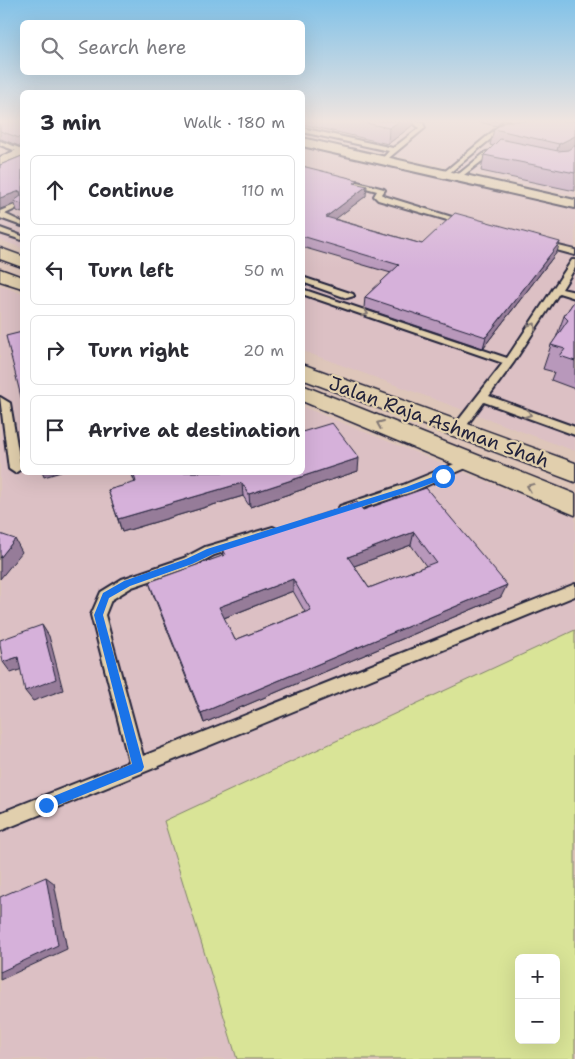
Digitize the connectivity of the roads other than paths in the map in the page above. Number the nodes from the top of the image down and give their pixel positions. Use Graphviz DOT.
graph roads {
  1 [pos="435,170"];
  2 [pos="457,170"];
  3 [pos="460,170"];
  4 [pos="451,176"];
  5 [pos="337,179"];
  6 [pos="575,204"];
  7 [pos="20,205"];
  8 [pos="0,215"];
  9 [pos="20,223"];
  10 [pos="474,224"];
  11 [pos="0,230"];
  12 [pos="20,237"];
  13 [pos="529,240"];
  14 [pos="0,252"];
  15 [pos="575,253"];
  16 [pos="20,261"];
  17 [pos="575,262"];
  18 [pos="0,275"];
  19 [pos="305,280"];
  20 [pos="20,282"];
  21 [pos="557,290"];
  22 [pos="305,293"];
  23 [pos="575,295"];
  24 [pos="340,304"];
  25 [pos="509,362"];
  26 [pos="305,388"];
  27 [pos="305,388"];
  28 [pos="482,397"];
  29 [pos="0,400"];
  30 [pos="458,429"];
  31 [pos="572,430"];
  32 [pos="469,462"];
  33 [pos="15,469"];
  34 [pos="575,473"];
  35 [pos="575,505"];
  36 [pos="333,513"];
  37 [pos="286,528"];
  38 [pos="575,590"];
  39 [pos="138,767"];
  40 [pos="0,822"];
  1 -- 4 [label="street"];
  2 -- 4 [label="lane"];
  3 -- 4 [label="lane"];
  4 -- 6 [label="street"];
  5 -- 10 [label="lane"];
  7 -- 8 [label="lane"];
  8 -- 9 [label="lane"];
  11 -- 12 [label="lane"];
  13 -- 15 [label="lane"];
  14 -- 16 [label="main road"];
  17 -- 21 [label="lane"];
  18 -- 20 [label="main road"];
  19 -- 24 [label="lane"];
  21 -- 23 [label="lane"];
  25 -- 21 [label="lane, one-way"];
  22 -- 24 [label="lane"];
  24 -- 25 [label="lane, one-way"];
  25 -- 28 [label="lane"];
  26 -- 30 [label="main road, Jalan Raja Ashman Shah"];
  32 -- 27 [label="main road, Jalan Raja Ashman Shah, one-way"];
  28 -- 30 [label="lane"];
  28 -- 31 [label="lane, one-way"];
  29 -- 33 [label="lane"];
  30 -- 34 [label="main road, Jalan Raja Ashman Shah"];
  35 -- 32 [label="main road, Jalan Raja Ashman Shah, one-way"];
  32 -- 36 [label="lane"];
  37 -- 39 [label="lane"];
  38 -- 39 [label="lane"];
  39 -- 40 [label="lane"];
}
